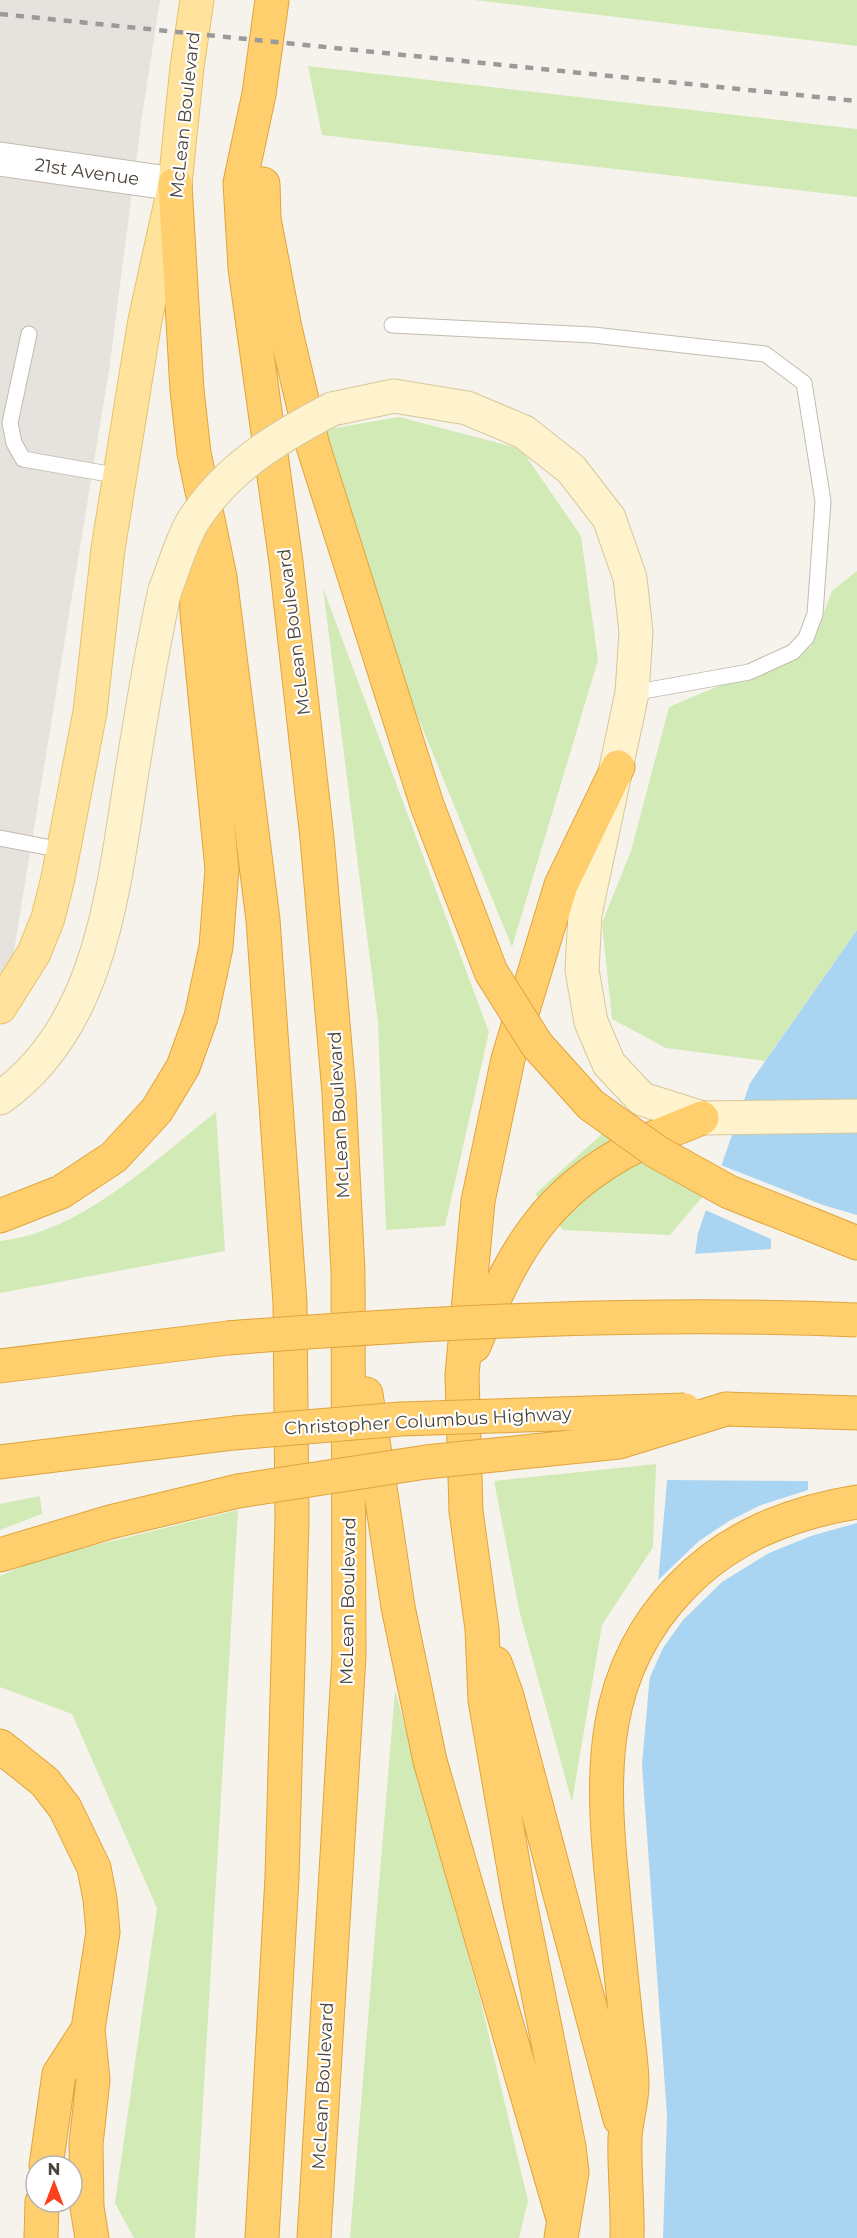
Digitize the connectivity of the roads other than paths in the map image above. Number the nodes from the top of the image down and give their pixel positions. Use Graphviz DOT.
graph roads {
  1 [pos="197,0"];
  2 [pos="272,0"];
  3 [pos="259,94"];
  4 [pos="0,159"];
  5 [pos="175,184"];
  6 [pos="392,325"];
  7 [pos="28,334"];
  8 [pos="194,453"];
  9 [pos="120,476"];
  10 [pos="632,693"];
  11 [pos="618,767"];
  12 [pos="0,838"];
  13 [pos="62,850"];
  14 [pos="0,1007"];
  15 [pos="0,1098"];
  16 [pos="857,1116"];
  17 [pos="702,1118"];
  18 [pos="0,1216"];
  19 [pos="857,1243"];
  20 [pos="348,1272"];
  21 [pos="857,1320"];
  22 [pos="0,1366"];
  23 [pos="462,1375"];
  24 [pos="726,1409"];
  25 [pos="857,1413"];
  26 [pos="0,1462"];
  27 [pos="857,1502"];
  28 [pos="0,1555"];
  29 [pos="482,1629"];
  30 [pos="0,1746"];
  31 [pos="88,2029"];
  32 [pos="625,2138"];
  33 [pos="48,2154"];
  34 [pos="42,2214"];
  35 [pos="562,2229"];
  36 [pos="41,2238"];
  37 [pos="92,2238"];
  38 [pos="262,2238"];
  39 [pos="314,2238"];
  40 [pos="627,2238"];
  1 -- 5 [label="main road, McLean Boulevard"];
  2 -- 3 [label="highway, McLean Boulevard"];
  3 -- 19 [label="highway, bridge"];
  3 -- 20 [label="highway, McLean Boulevard"];
  4 -- 5 [label="street, 21st Avenue"];
  5 -- 8 [label="highway, McLean Boulevard"];
  5 -- 9 [label="main road"];
  6 -- 10 [label="lane"];
  7 -- 9 [label="lane"];
  8 -- 18 [label="highway"];
  8 -- 38 [label="highway, McLean Boulevard"];
  9 -- 13 [label="main road"];
  10 -- 11 [label="main road"];
  10 -- 15 [label="main road, bridge"];
  11 -- 17 [label="main road"];
  11 -- 23 [label="highway"];
  12 -- 13 [label="lane"];
  13 -- 14 [label="main road"];
  16 -- 17 [label="main road"];
  17 -- 23 [label="highway"];
  20 -- 35 [label="highway"];
  20 -- 39 [label="highway, McLean Boulevard"];
  21 -- 22 [label="highway, bridge"];
  23 -- 29 [label="highway"];
  24 -- 25 [label="highway, Christopher Columbus Highway"];
  24 -- 26 [label="highway, Christopher Columbus Highway, bridge"];
  24 -- 28 [label="highway, bridge"];
  27 -- 32 [label="highway"];
  29 -- 32 [label="highway"];
  29 -- 35 [label="highway"];
  30 -- 31 [label="highway"];
  31 -- 33 [label="highway"];
  31 -- 37 [label="highway"];
  32 -- 40 [label="highway"];
  34 -- 36 [label="highway"];
}
